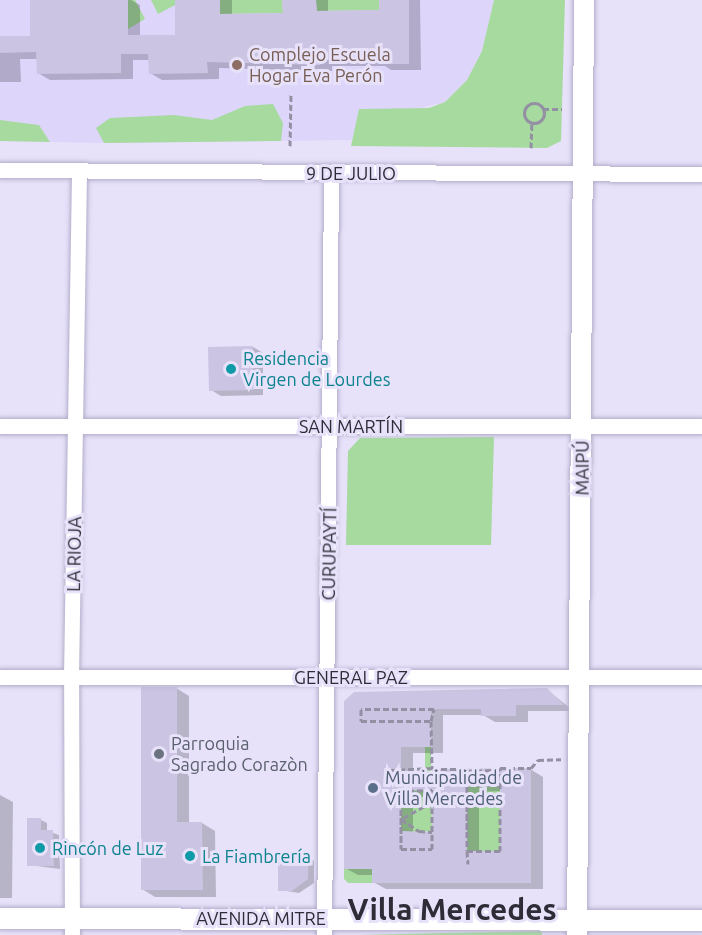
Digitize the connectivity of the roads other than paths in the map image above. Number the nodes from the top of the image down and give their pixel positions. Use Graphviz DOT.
graph roads {
  1 [pos="584,0"];
  2 [pos="0,170"];
  3 [pos="79,172"];
  4 [pos="331,172"];
  5 [pos="581,173"];
  6 [pos="702,174"];
  7 [pos="0,426"];
  8 [pos="76,426"];
  9 [pos="331,426"];
  10 [pos="582,426"];
  11 [pos="702,426"];
  12 [pos="702,676"];
  13 [pos="0,677"];
  14 [pos="71,677"];
  15 [pos="581,677"];
  16 [pos="326,678"];
  17 [pos="0,918"];
  18 [pos="702,920"];
  19 [pos="72,926"];
  20 [pos="324,927"];
  21 [pos="577,927"];
  1 -- 5 [label="street, MAIPÚ"];
  2 -- 3 [label="street, 9 DE JULIO"];
  3 -- 4 [label="street, 9 DE JULIO"];
  3 -- 8 [label="street, LA RIOJA"];
  4 -- 5 [label="street, 9 DE JULIO"];
  4 -- 9 [label="street, CURUPAYTÍ"];
  5 -- 6 [label="street, 9 DE JULIO"];
  5 -- 10 [label="street, MAIPÚ"];
  7 -- 8 [label="street, SAN MARTÍN"];
  8 -- 9 [label="street, SAN MARTÍN"];
  8 -- 14 [label="street, LA RIOJA"];
  9 -- 10 [label="street, SAN MARTÍN"];
  9 -- 16 [label="street, CURUPAYTÍ"];
  10 -- 11 [label="street, SAN MARTÍN"];
  10 -- 15 [label="street, MAIPÚ"];
  12 -- 15 [label="street, GENERAL PAZ"];
  13 -- 14 [label="street, GENERAL PAZ"];
  14 -- 16 [label="street, GENERAL PAZ"];
  14 -- 19 [label="street, LA RIOJA"];
  15 -- 16 [label="street, GENERAL PAZ"];
  15 -- 21 [label="street, MAIPÚ"];
  16 -- 20 [label="street, CURUPAYTÍ"];
  17 -- 19 [label="main road, AVENIDA MITRE"];
  18 -- 21 [label="main road, AVENIDA MITRE"];
  19 -- 20 [label="main road, AVENIDA MITRE"];
  20 -- 21 [label="main road, AVENIDA MITRE"];
}
